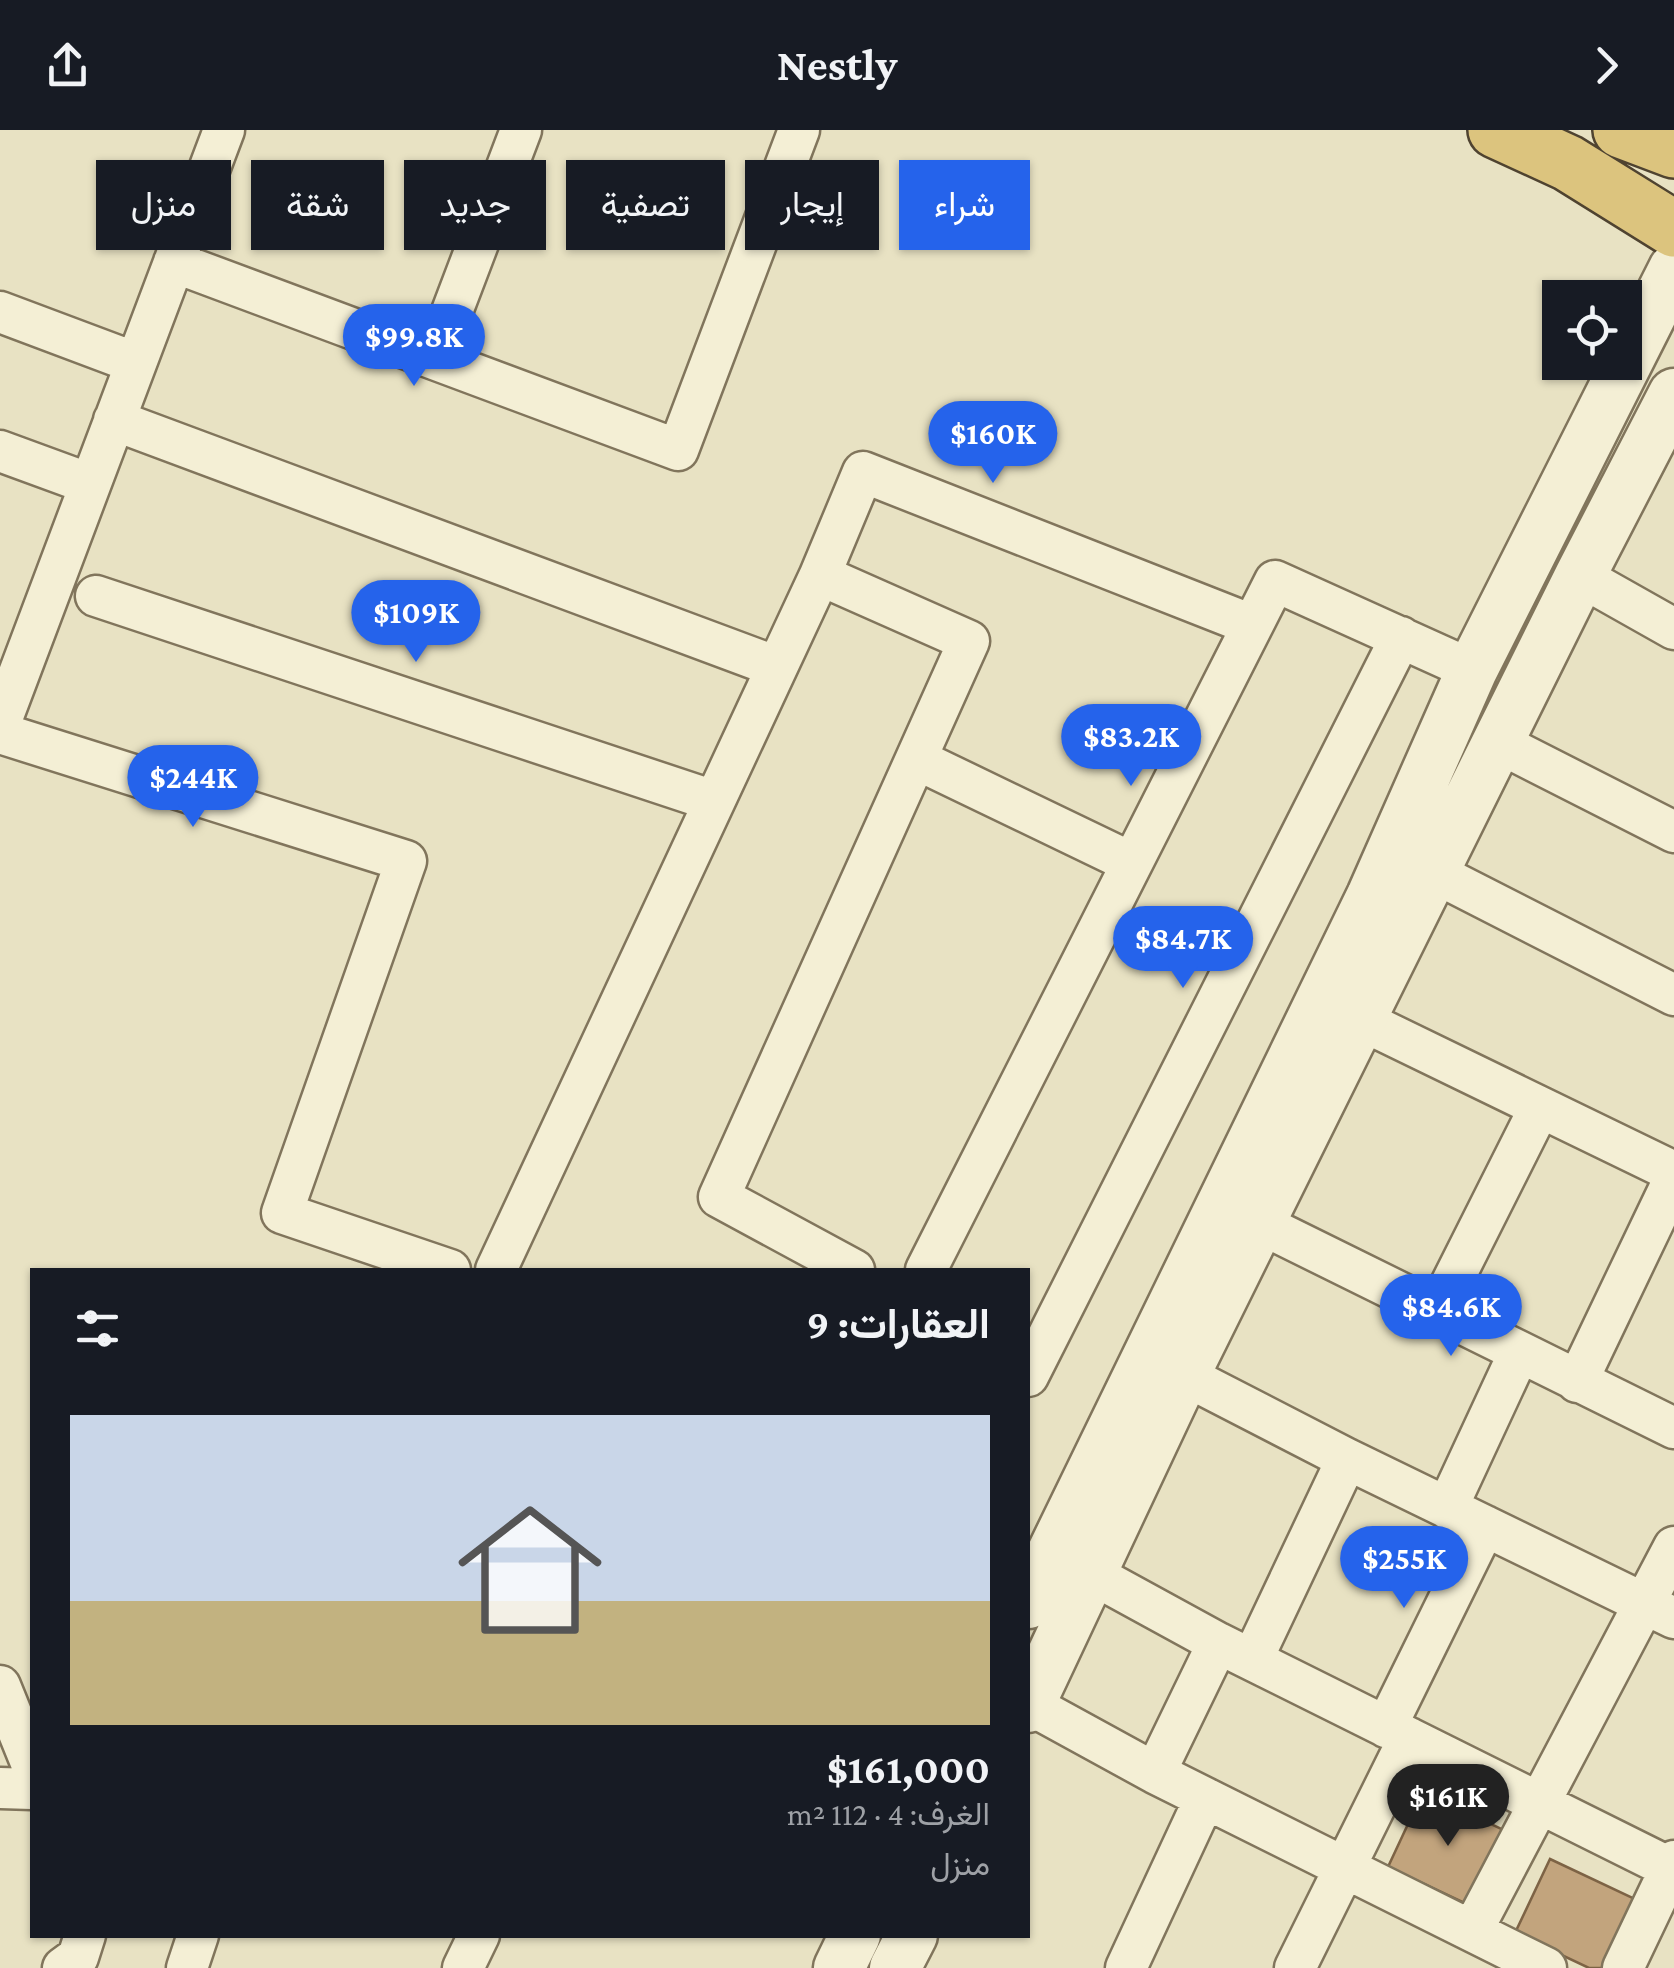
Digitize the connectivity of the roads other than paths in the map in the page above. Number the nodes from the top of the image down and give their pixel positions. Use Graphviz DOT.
graph roads {
  1 [pos="224,130"];
  2 [pos="520,130"];
  3 [pos="799,130"];
  4 [pos="1496,130"];
  5 [pos="1621,130"];
  6 [pos="1674,150"];
  7 [pos="1674,229"];
  8 [pos="174,262"];
  9 [pos="1674,269"];
  10 [pos="0,312"];
  11 [pos="434,359"];
  12 [pos="136,363"];
  13 [pos="1669,415"];
  14 [pos="114,420"];
  15 [pos="0,451"];
  16 [pos="90,484"];
  17 [pos="820,575"];
  18 [pos="1580,576"];
  19 [pos="96,596"];
  20 [pos="1252,626"];
  21 [pos="1674,629"];
  22 [pos="1401,637"];
  23 [pos="777,667"];
  24 [pos="1472,670"];
  25 [pos="0,724"];
  26 [pos="0,733"];
  27 [pos="1499,743"];
  28 [pos="916,759"];
  29 [pos="714,801"];
  30 [pos="1674,832"];
  31 [pos="1132,863"];
  32 [pos="1433,872"];
  33 [pos="1391,907"];
  34 [pos="1674,996"];
  35 [pos="1361,1020"];
  36 [pos="1540,1107"];
  37 [pos="1674,1175"];
  38 [pos="1261,1224"];
  39 [pos="436,1268"];
  40 [pos="497,1268"];
  41 [pos="850,1268"];
  42 [pos="927,1268"];
  43 [pos="1436,1314"];
  44 [pos="1519,1353"];
  45 [pos="1030,1372"];
  46 [pos="1184,1375"];
  47 [pos="1577,1382"];
  48 [pos="1674,1428"];
  49 [pos="1346,1459"];
  50 [pos="1448,1508"];
  51 [pos="1485,1526"];
  52 [pos="1059,1546"];
  53 [pos="1674,1547"];
  54 [pos="1030,1598"];
  55 [pos="1659,1611"];
  56 [pos="1235,1651"];
  57 [pos="0,1686"];
  58 [pos="1030,1696"];
  59 [pos="1030,1707"];
  60 [pos="1398,1732"];
  61 [pos="30,1760"];
  62 [pos="1155,1774"];
  63 [pos="0,1788"];
  64 [pos="30,1789"];
  65 [pos="1204,1798"];
  66 [pos="1540,1803"];
  67 [pos="1673,1867"];
  68 [pos="1345,1868"];
  69 [pos="1472,1931"];
  70 [pos="197,1938"];
  71 [pos="478,1938"];
  72 [pos="854,1938"];
  73 [pos="910,1938"];
  74 [pos="186,1968"];
  75 [pos="463,1968"];
  76 [pos="839,1968"];
  77 [pos="895,1968"];
  78 [pos="1126,1968"];
  79 [pos="1296,1968"];
  80 [pos="1546,1968"];
  81 [pos="1622,1968"];
  1 -- 8 [label="street"];
  2 -- 11 [label="street"];
  3 -- 11 [label="street"];
  4 -- 7 [label="highway"];
  5 -- 6 [label="highway"];
  8 -- 11 [label="street"];
  8 -- 12 [label="street"];
  9 -- 24 [label="street"];
  10 -- 12 [label="street"];
  12 -- 14 [label="street"];
  13 -- 18 [label="street"];
  14 -- 16 [label="street"];
  14 -- 23 [label="street"];
  15 -- 16 [label="street"];
  16 -- 25 [label="street"];
  17 -- 20 [label="street"];
  17 -- 23 [label="street"];
  17 -- 28 [label="street"];
  18 -- 21 [label="street"];
  18 -- 27 [label="street"];
  19 -- 29 [label="street"];
  20 -- 22 [label="street"];
  20 -- 31 [label="street"];
  22 -- 24 [label="street"];
  22 -- 45 [label="street"];
  23 -- 29 [label="street"];
  24 -- 33 [label="street"];
  26 -- 39 [label="street"];
  27 -- 30 [label="street"];
  27 -- 32 [label="street"];
  28 -- 31 [label="street"];
  28 -- 41 [label="street"];
  29 -- 40 [label="street"];
  31 -- 42 [label="street"];
  32 -- 33 [label="street"];
  32 -- 34 [label="street"];
  33 -- 35 [label="street"];
  33 -- 52 [label="street"];
  35 -- 36 [label="street"];
  35 -- 38 [label="street"];
  36 -- 37 [label="street"];
  36 -- 43 [label="street"];
  37 -- 47 [label="street"];
  38 -- 43 [label="street"];
  38 -- 46 [label="street"];
  43 -- 44 [label="street"];
  44 -- 47 [label="street"];
  44 -- 50 [label="street"];
  46 -- 49 [label="street"];
  46 -- 52 [label="street"];
  47 -- 48 [label="street"];
  49 -- 50 [label="street"];
  49 -- 56 [label="street"];
  50 -- 51 [label="street"];
  51 -- 55 [label="street"];
  51 -- 60 [label="street"];
  52 -- 54 [label="street"];
  52 -- 56 [label="street"];
  52 -- 58 [label="street"];
  53 -- 55 [label="street"];
  55 -- 66 [label="street"];
  56 -- 60 [label="street"];
  56 -- 62 [label="street"];
  57 -- 61 [label="street"];
  59 -- 62 [label="street"];
  60 -- 66 [label="street"];
  60 -- 68 [label="street"];
  62 -- 65 [label="street"];
  63 -- 64 [label="street"];
  65 -- 68 [label="street"];
  65 -- 78 [label="street"];
  66 -- 67 [label="street"];
  66 -- 69 [label="street"];
  67 -- 81 [label="street"];
  68 -- 69 [label="street"];
  68 -- 79 [label="street"];
  69 -- 80 [label="street"];
  70 -- 74 [label="street"];
  71 -- 75 [label="street"];
  72 -- 76 [label="street"];
  73 -- 77 [label="street"];
}
